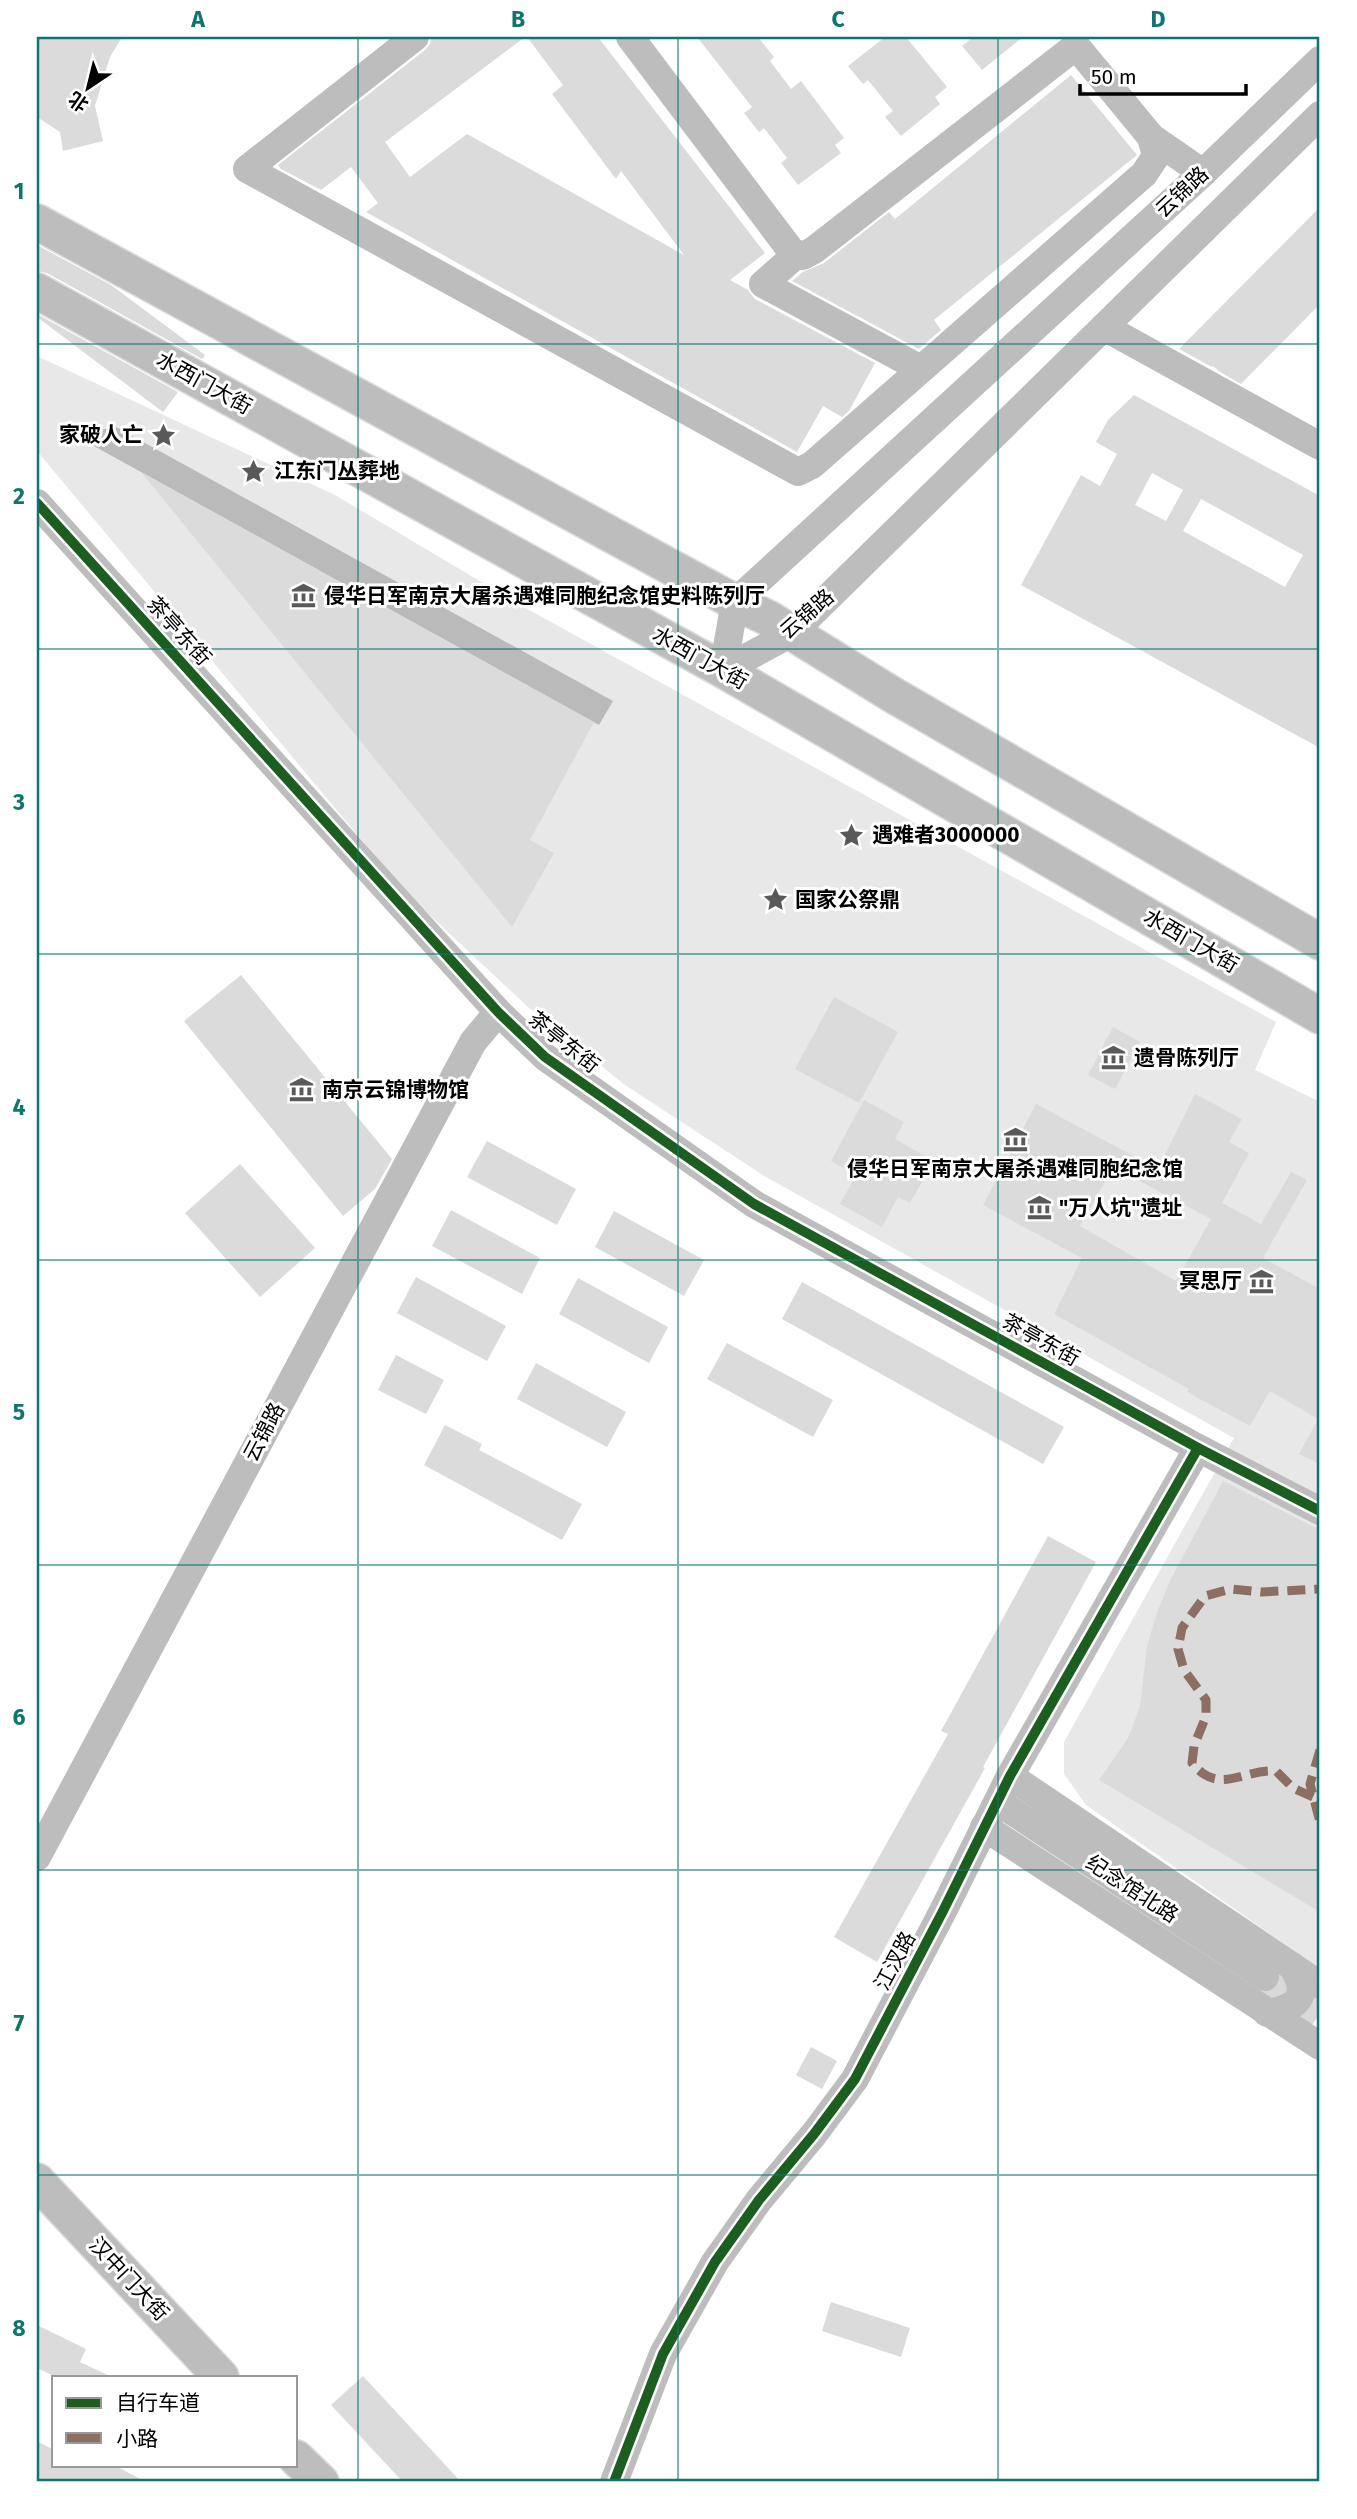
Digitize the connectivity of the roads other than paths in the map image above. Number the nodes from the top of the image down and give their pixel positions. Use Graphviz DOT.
graph roads {
  1 [pos="415,37"];
  2 [pos="630,37"];
  3 [pos="1075,42"];
  4 [pos="1320,60"];
  5 [pos="1320,115"];
  6 [pos="1152,137"];
  7 [pos="1203,173"];
  8 [pos="37,222"];
  9 [pos="797,254"];
  10 [pos="37,291"];
  11 [pos="72,310"];
  12 [pos="37,317"];
  13 [pos="1104,327"];
  14 [pos="921,369"];
  15 [pos="1320,446"];
  16 [pos="37,503"];
  17 [pos="735,602"];
  18 [pos="792,633"];
  19 [pos="723,670"];
  20 [pos="1320,942"];
  21 [pos="498,1012"];
  22 [pos="1320,1016"];
  23 [pos="1198,1448"];
  24 [pos="1320,1511"];
  25 [pos="1010,1776"];
  26 [pos="998,1802"];
  27 [pos="984,1828"];
  28 [pos="37,1857"];
  29 [pos="1292,1966"];
  30 [pos="1265,1977"];
  31 [pos="1320,1985"];
  32 [pos="1268,2013"];
  33 [pos="1320,2022"];
  34 [pos="1320,2036"];
  35 [pos="1320,2046"];
  36 [pos="37,2181"];
  37 [pos="219,2376"];
  38 [pos="298,2460"];
  39 [pos="321,2482"];
  40 [pos="614,2482"];
  1 -- 14 [label="street"];
  2 -- 9 [label="street"];
  3 -- 6 [label="street"];
  3 -- 9 [label="street"];
  4 -- 7 [label="street, 云锦路"];
  5 -- 13 [label="street, 云锦路"];
  6 -- 7 [label="street"];
  6 -- 14 [label="street"];
  7 -- 17 [label="street, 云锦路"];
  8 -- 17 [label="main road"];
  9 -- 14 [label="street"];
  10 -- 11 [label="main road, 水西门大街"];
  11 -- 12 [label="main road"];
  11 -- 19 [label="main road, 水西门大街"];
  13 -- 15 [label="street"];
  13 -- 18 [label="street, 云锦路"];
  16 -- 21 [label="street, 茶亭东街"];
  17 -- 18 [label="main road"];
  17 -- 19 [label="street"];
  18 -- 19 [label="street, 云锦路"];
  18 -- 20 [label="main road"];
  19 -- 22 [label="main road, 水西门大街"];
  21 -- 23 [label="street, 茶亭东街"];
  21 -- 28 [label="street, 云锦路"];
  23 -- 24 [label="street, 茶亭东街"];
  23 -- 25 [label="street, 江汊路"];
  25 -- 26 [label="street, 江汊路"];
  25 -- 29 [label="street"];
  26 -- 27 [label="street, 江汊路"];
  26 -- 30 [label="street, 纪念馆北路"];
  27 -- 32 [label="street"];
  27 -- 40 [label="street, 江汊路"];
  29 -- 31 [label="street"];
  29 -- 32 [label="street"];
  32 -- 35 [label="street"];
  33 -- 34 [label="street"];
  36 -- 37 [label="main road, 汉中门大街"];
  38 -- 39 [label="main road"];
}
